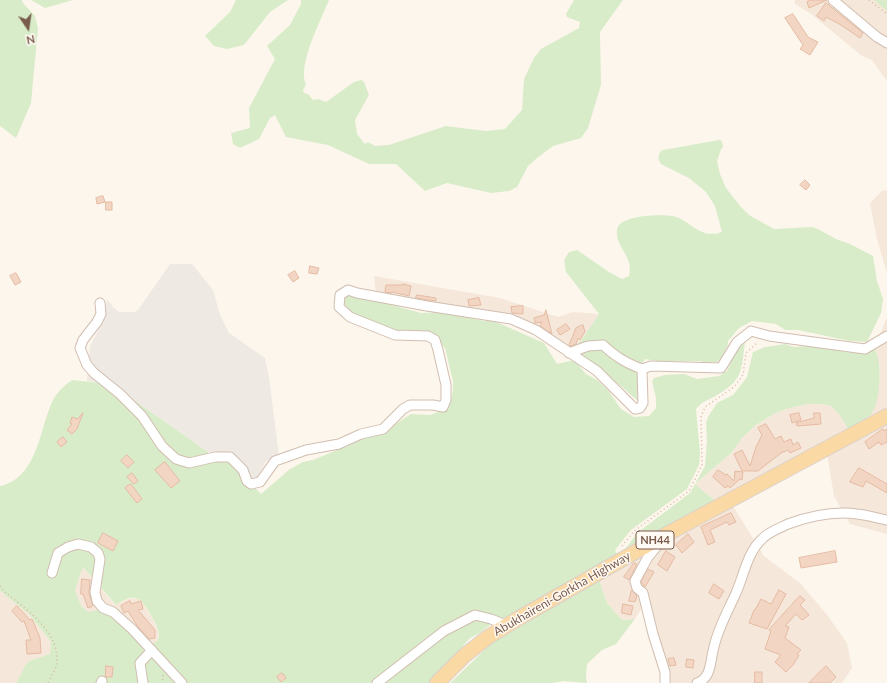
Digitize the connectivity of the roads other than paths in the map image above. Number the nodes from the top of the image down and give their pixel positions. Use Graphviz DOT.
graph roads {
  1 [pos="833,0"];
  2 [pos="887,43"];
  3 [pos="100,303"];
  4 [pos="887,336"];
  5 [pos="570,353"];
  6 [pos="642,369"];
  7 [pos="887,416"];
  8 [pos="887,520"];
  9 [pos="667,534"];
  10 [pos="52,573"];
  11 [pos="506,625"];
  12 [pos="152,650"];
  13 [pos="143,683"];
  14 [pos="182,683"];
  15 [pos="377,683"];
  16 [pos="437,683"];
  17 [pos="665,683"];
  18 [pos="697,683"];
  1 -- 2 [label="street"];
  3 -- 5 [label="street"];
  4 -- 6 [label="street"];
  5 -- 6 [label="street"];
  5 -- 6 [label="street"];
  7 -- 9 [label="main road, Abukhaireni-Gorkha Highway / NH44"];
  8 -- 18 [label="street"];
  9 -- 11 [label="main road, Abukhaireni-Gorkha Highway / NH44"];
  9 -- 17 [label="street"];
  10 -- 12 [label="street"];
  11 -- 15 [label="street"];
  11 -- 16 [label="main road, Abukhaireni-Gorkha Highway / NH44"];
  12 -- 13 [label="street"];
  12 -- 14 [label="street"];
}
